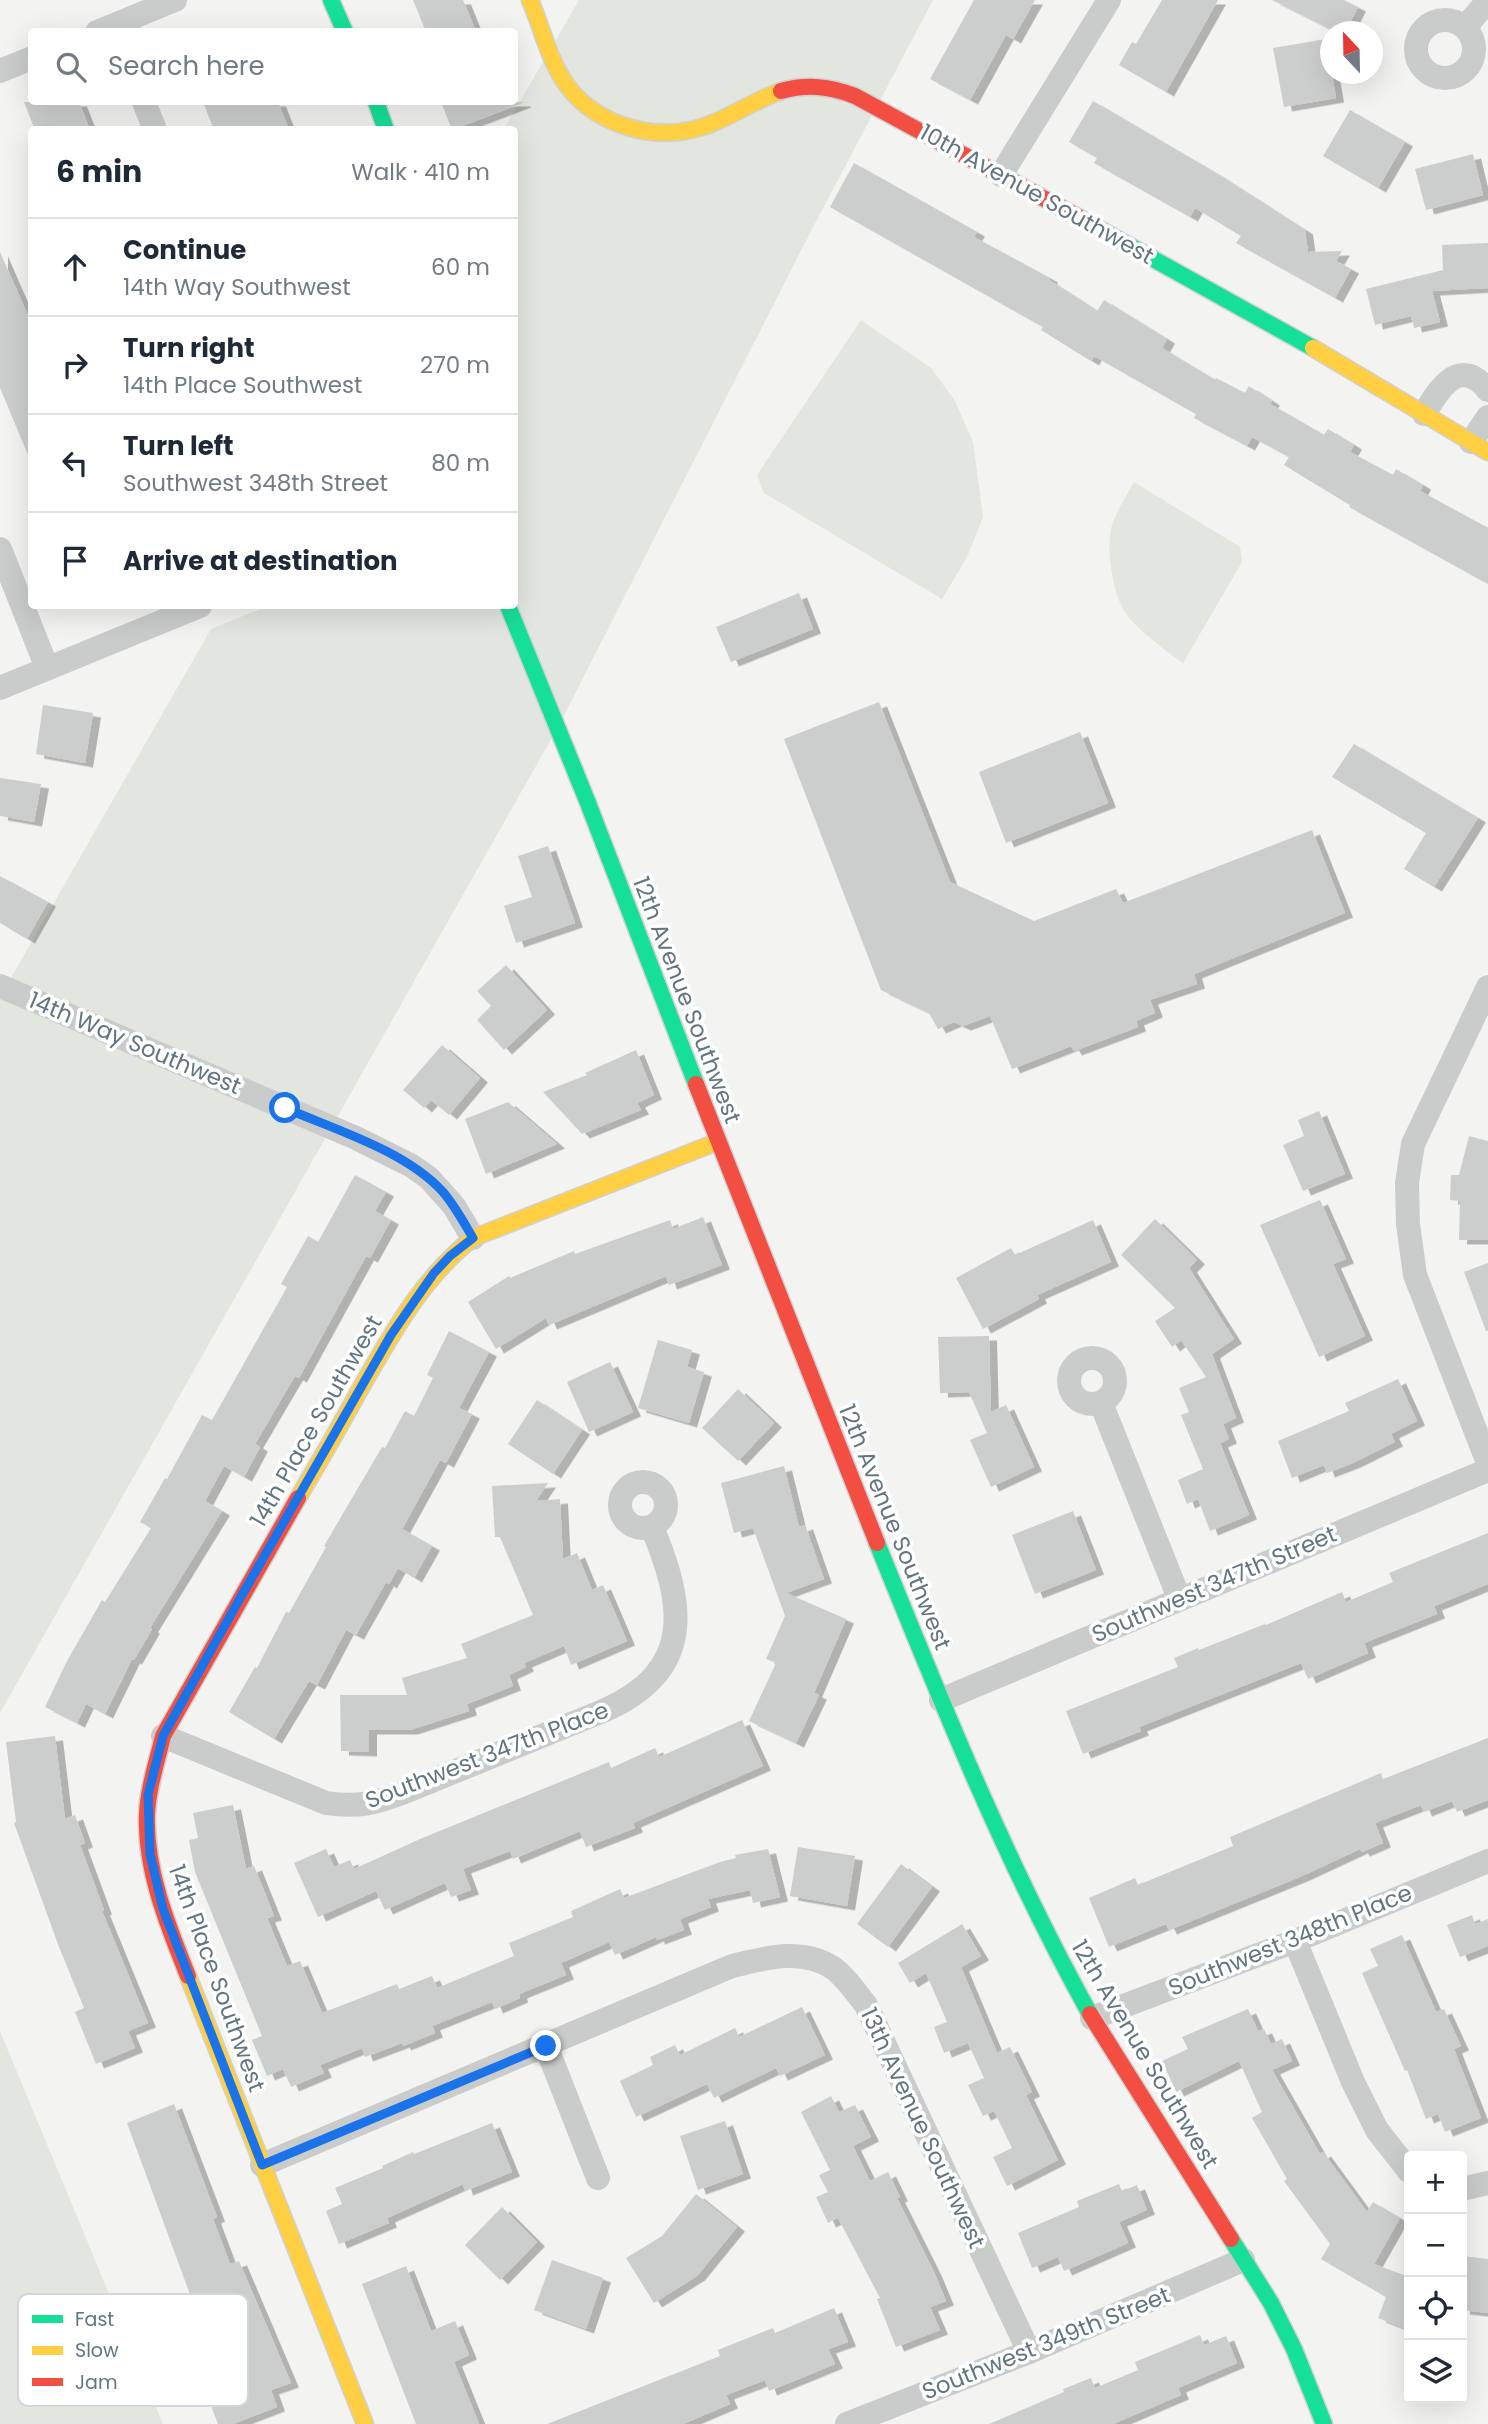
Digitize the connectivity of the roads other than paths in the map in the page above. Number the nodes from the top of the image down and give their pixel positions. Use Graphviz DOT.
graph roads {
  1 [pos="175,0"];
  2 [pos="331,0"];
  3 [pos="530,0"];
  4 [pos="1109,0"];
  5 [pos="1488,1"];
  6 [pos="1465,27"];
  7 [pos="110,28"];
  8 [pos="343,28"];
  9 [pos="28,60"];
  10 [pos="0,71"];
  11 [pos="145,105"];
  12 [pos="377,105"];
  13 [pos="153,126"];
  14 [pos="385,126"];
  15 [pos="1001,175"];
  16 [pos="1488,390"];
  17 [pos="1424,414"];
  18 [pos="1488,417"];
  19 [pos="1479,447"];
  20 [pos="0,549"];
  21 [pos="193,609"];
  22 [pos="509,609"];
  23 [pos="47,668"];
  24 [pos="0,688"];
  25 [pos="0,986"];
  26 [pos="1488,987"];
  27 [pos="1480,1023"];
  28 [pos="717,1142"];
  29 [pos="473,1238"];
  30 [pos="1101,1402"];
  31 [pos="1488,1463"];
  32 [pos="1488,1470"];
  33 [pos="652,1527"];
  34 [pos="1179,1598"];
  35 [pos="941,1700"];
  36 [pos="163,1736"];
  37 [pos="1488,1861"];
  38 [pos="1295,1941"];
  39 [pos="1091,2018"];
  40 [pos="546,2046"];
  41 [pos="262,2165"];
  42 [pos="1404,2165"];
  43 [pos="598,2178"];
  44 [pos="1488,2183"];
  45 [pos="1467,2188"];
  46 [pos="1243,2260"];
  47 [pos="1029,2352"];
  48 [pos="365,2424"];
  49 [pos="847,2424"];
  50 [pos="1324,2424"];
  1 -- 7 [label="street"];
  2 -- 8 [label="street"];
  3 -- 15 [label="street, 10th Avenue Southwest"];
  4 -- 15 [label="street"];
  5 -- 6 [label="street"];
  9 -- 10 [label="street"];
  11 -- 13 [label="street"];
  12 -- 14 [label="street"];
  15 -- 17 [label="street, 10th Avenue Southwest"];
  16 -- 17 [label="street"];
  17 -- 19 [label="street, 10th Avenue Southwest"];
  18 -- 19 [label="street, 10th Avenue Southwest"];
  20 -- 23 [label="street"];
  21 -- 23 [label="street"];
  22 -- 28 [label="street, 12th Avenue Southwest"];
  23 -- 24 [label="street"];
  25 -- 29 [label="street, 14th Way Southwest"];
  26 -- 27 [label="street"];
  27 -- 31 [label="street"];
  28 -- 29 [label="street, 14th Place Southwest"];
  28 -- 35 [label="street, 12th Avenue Southwest"];
  29 -- 36 [label="street, 14th Place Southwest"];
  30 -- 34 [label="street"];
  32 -- 34 [label="street, Southwest 347th Street"];
  33 -- 36 [label="street, Southwest 347th Place"];
  34 -- 35 [label="street, Southwest 347th Street"];
  35 -- 39 [label="street, 12th Avenue Southwest"];
  36 -- 41 [label="street, 14th Place Southwest"];
  37 -- 38 [label="street, Southwest 348th Place"];
  38 -- 39 [label="street, Southwest 348th Place"];
  38 -- 42 [label="street"];
  39 -- 46 [label="street, 12th Avenue Southwest"];
  40 -- 41 [label="street, 13th Avenue Southwest"];
  40 -- 43 [label="street"];
  40 -- 47 [label="street, 13th Avenue Southwest"];
  41 -- 48 [label="street, 14th Place Southwest"];
  44 -- 45 [label="street"];
  46 -- 47 [label="street, Southwest 349th Street"];
  46 -- 50 [label="street, 12th Avenue Southwest"];
  47 -- 49 [label="street, Southwest 349th Street"];
}
